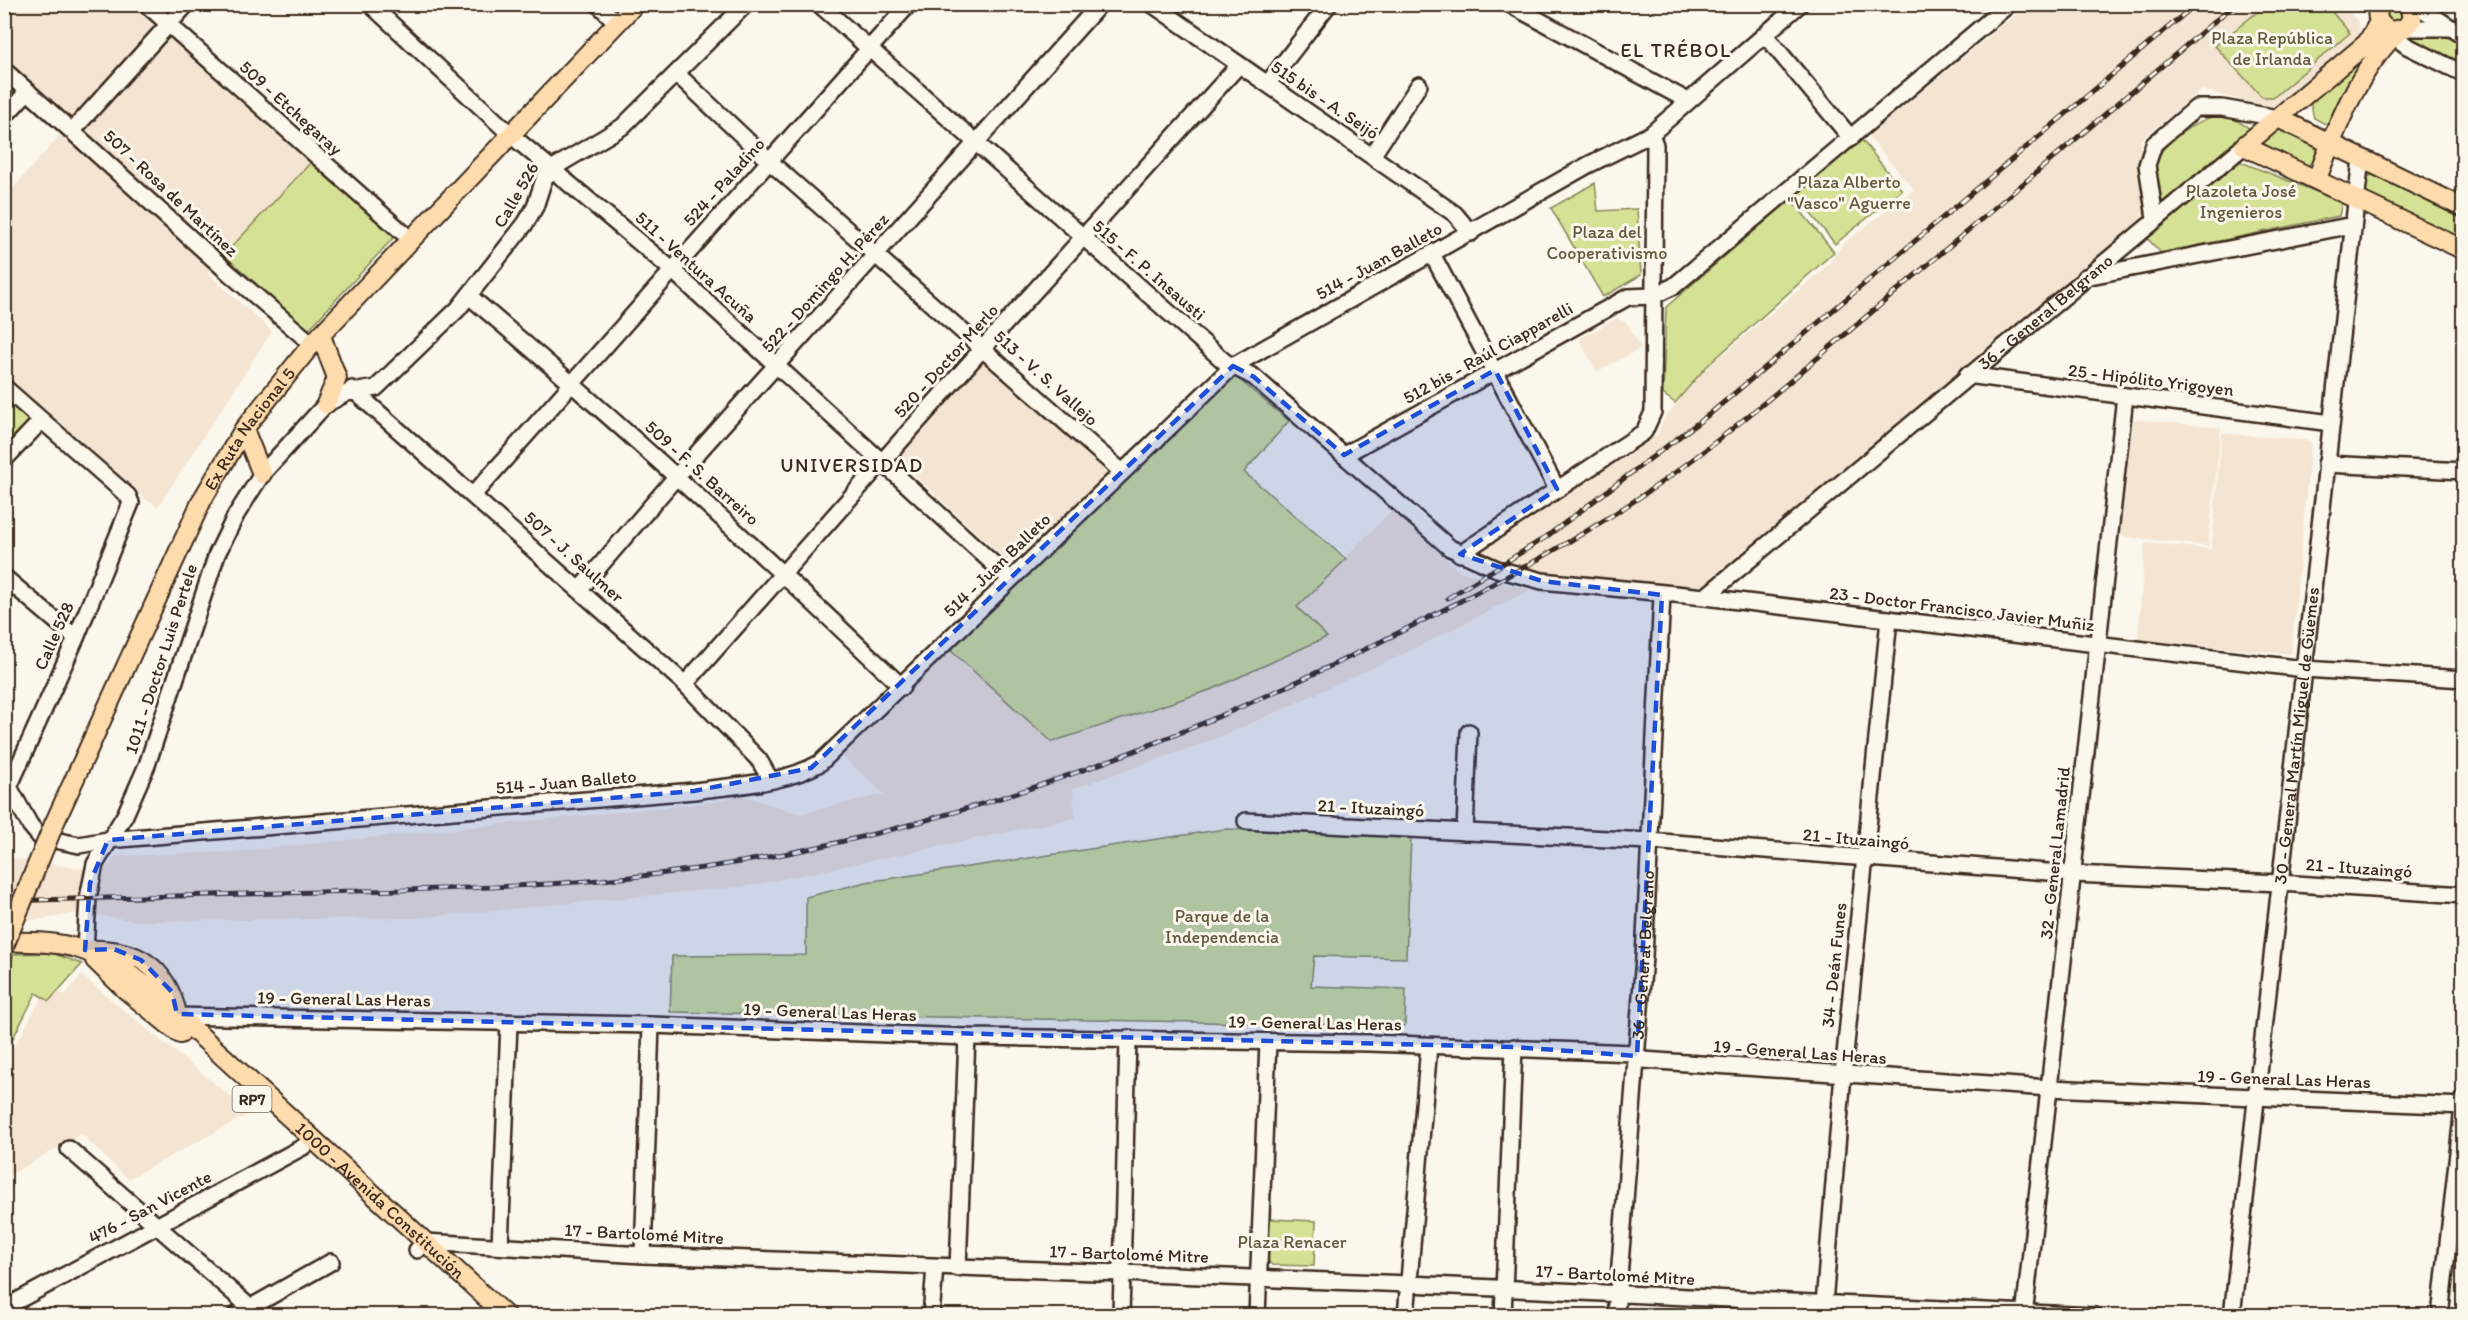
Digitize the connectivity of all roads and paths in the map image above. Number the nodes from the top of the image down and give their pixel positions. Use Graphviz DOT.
graph roads {
  1 [pos="146,4"];
  2 [pos="187,4"];
  3 [pos="370,4"];
  4 [pos="598,4"];
  5 [pos="635,4"];
  6 [pos="746,4"];
  7 [pos="819,4"];
  8 [pos="909,4"];
  9 [pos="1100,4"];
  10 [pos="1152,4"];
  11 [pos="1329,4"];
  12 [pos="1509,4"];
  13 [pos="1800,4"];
  14 [pos="2009,4"];
  15 [pos="2409,4"];
  16 [pos="2414,4"];
  17 [pos="1992,10"];
  18 [pos="2385,21"];
  19 [pos="617,23"];
  20 [pos="169,25"];
  21 [pos="2448,28"];
  22 [pos="1765,35"];
  23 [pos="2463,36"];
  24 [pos="869,49"];
  25 [pos="1238,66"];
  26 [pos="4,70"];
  27 [pos="2463,74"];
  28 [pos="678,75"];
  29 [pos="1268,83"];
  30 [pos="1419,85"];
  31 [pos="28,91"];
  32 [pos="1688,102"];
  33 [pos="4,117"];
  34 [pos="2278,118"];
  35 [pos="73,130"];
  36 [pos="1651,134"];
  37 [pos="511,135"];
  38 [pos="1851,138"];
  39 [pos="974,142"];
  40 [pos="2331,143"];
  41 [pos="2244,146"];
  42 [pos="1372,156"];
  43 [pos="2361,158"];
  44 [pos="770,161"];
  45 [pos="553,168"];
  46 [pos="2316,179"];
  47 [pos="2356,198"];
  48 [pos="2463,208"];
  49 [pos="2155,218"];
  50 [pos="2353,225"];
  51 [pos="1471,233"];
  52 [pos="1084,238"];
  53 [pos="410,239"];
  54 [pos="2463,250"];
  55 [pos="877,254"];
  56 [pos="1432,254"];
  57 [pos="671,269"];
  58 [pos="2084,277"];
  59 [pos="469,296"];
  60 [pos="1653,296"];
  61 [pos="316,340"];
  62 [pos="983,348"];
  63 [pos="777,366"];
  64 [pos="1233,366"];
  65 [pos="1495,370"];
  66 [pos="1967,375"];
  67 [pos="337,378"];
  68 [pos="574,384"];
  69 [pos="4,387"];
  70 [pos="357,393"];
  71 [pos="2125,396"];
  72 [pos="326,404"];
  73 [pos="41,420"];
  74 [pos="2331,423"];
  75 [pos="244,429"];
  76 [pos="1344,455"];
  77 [pos="4,460"];
  78 [pos="882,462"];
  79 [pos="2326,464"];
  80 [pos="1121,471"];
  81 [pos="2463,471"];
  82 [pos="262,474"];
  83 [pos="676,477"];
  84 [pos="1557,489"];
  85 [pos="473,495"];
  86 [pos="1460,554"];
  87 [pos="785,575"];
  88 [pos="4,577"];
  89 [pos="1010,579"];
  90 [pos="580,589"];
  91 [pos="1662,595"];
  92 [pos="1705,597"];
  93 [pos="1890,620"];
  94 [pos="76,638"];
  95 [pos="2098,645"];
  96 [pos="2304,669"];
  97 [pos="2463,679"];
  98 [pos="685,684"];
  99 [pos="902,687"];
  100 [pos="1469,732"];
  101 [pos="770,779"];
  102 [pos="7,781"];
  103 [pos="1246,821"];
  104 [pos="1465,832"];
  105 [pos="108,840"];
  106 [pos="1649,842"];
  107 [pos="1864,859"];
  108 [pos="2073,874"];
  109 [pos="2280,883"];
  110 [pos="2463,894"];
  111 [pos="4,944"];
  112 [pos="85,950"];
  113 [pos="171,1017"];
  114 [pos="509,1023"];
  115 [pos="651,1025"];
  116 [pos="967,1037"];
  117 [pos="1128,1038"];
  118 [pos="1269,1042"];
  119 [pos="1430,1046"];
  120 [pos="1514,1047"];
  121 [pos="1637,1056"];
  122 [pos="1843,1074"];
  123 [pos="2049,1088"];
  124 [pos="2256,1098"];
  125 [pos="2463,1103"];
  126 [pos="308,1143"];
  127 [pos="69,1149"];
  128 [pos="156,1225"];
  129 [pos="421,1246"];
  130 [pos="500,1246"];
  131 [pos="643,1255"];
  132 [pos="331,1262"];
  133 [pos="935,1267"];
  134 [pos="958,1268"];
  135 [pos="1122,1275"];
  136 [pos="1258,1278"];
  137 [pos="1409,1284"];
  138 [pos="1504,1288"];
  139 [pos="1618,1294"];
  140 [pos="4,1308"];
  141 [pos="1824,1310"];
  142 [pos="255,1311"];
  143 [pos="498,1314"];
  144 [pos="2024,1314"];
  145 [pos="235,1316"];
  146 [pos="931,1316"];
  147 [pos="1121,1316"];
  148 [pos="1257,1316"];
  149 [pos="1406,1316"];
  150 [pos="1503,1316"];
  151 [pos="1616,1316"];
  152 [pos="2095,1316"];
  153 [pos="2232,1316"];
  154 [pos="2440,1316"];
  1 -- 20 [label="street, 509 - Etchegaray"];
  2 -- 20 [label="street"];
  3 -- 37 [label="street, 511 - Ventura Acuña"];
  4 -- 19 [label="street"];
  5 -- 19 [label="main road, Ex Ruta Nacional 5"];
  6 -- 28 [label="street, Calle 526"];
  7 -- 24 [label="street, 515 - F. P. Insausti"];
  8 -- 24 [label="street, 524 - Paladino"];
  9 -- 39 [label="street, 522 - Domingo H. Pérez"];
  10 -- 25 [label="street, 515 bis - A. Seijó"];
  11 -- 29 [label="street"];
  12 -- 32 [label="street"];
  13 -- 22 [label="street, 514 - Juan Balleto"];
  14 -- 17 [label="street"];
  15 -- 18 [label="main road"];
  16 -- 21 [label="street"];
  17 -- 38 [label="street"];
  18 -- 21 [label="street"];
  18 -- 27 [label="street"];
  18 -- 34 [label="main road, 36 - General Belgrano"];
  18 -- 40 [label="main road"];
  19 -- 37 [label="main road, Ex Ruta Nacional 5"];
  20 -- 35 [label="street"];
  20 -- 53 [label="street, 509 - Etchegaray"];
  21 -- 23 [label="street"];
  22 -- 32 [label="street, 514 - Juan Balleto"];
  22 -- 38 [label="street"];
  24 -- 39 [label="street, 515 - F. P. Insausti"];
  24 -- 44 [label="street, 524 - Paladino"];
  25 -- 29 [label="street, 515 bis - A. Seijó"];
  25 -- 52 [label="street, 520 - Doctor Merlo"];
  26 -- 31 [label="street, 507 - Rosa de Martínez"];
  28 -- 44 [label="street, 513 - V. S. Vallejo"];
  28 -- 45 [label="street, Calle 526"];
  29 -- 42 [label="street, 515 bis - A. Seijó"];
  30 -- 42 [label="street"];
  31 -- 33 [label="street"];
  31 -- 35 [label="street, 507 - Rosa de Martínez"];
  32 -- 36 [label="street, 514 - Juan Balleto"];
  34 -- 40 [label="main road"];
  34 -- 41 [label="main road, 36 - General Belgrano"];
  34 -- 49 [label="street"];
  35 -- 61 [label="street, 507 - Rosa de Martínez"];
  36 -- 51 [label="street, 514 - Juan Balleto"];
  36 -- 60 [label="street"];
  37 -- 45 [label="street, 511 - Ventura Acuña"];
  37 -- 53 [label="main road, Ex Ruta Nacional 5"];
  38 -- 60 [label="street"];
  39 -- 52 [label="street, 515 - F. P. Insausti"];
  39 -- 55 [label="street, 522 - Domingo H. Pérez"];
  40 -- 43 [label="main road"];
  40 -- 46 [label="main road"];
  41 -- 46 [label="main road"];
  41 -- 49 [label="street, 36 - General Belgrano"];
  42 -- 51 [label="street, 515 bis - A. Seijó"];
  43 -- 47 [label="street, 30 - General Martín Miguel de Güemes"];
  43 -- 48 [label="main road"];
  44 -- 55 [label="street, 513 - V. S. Vallejo"];
  44 -- 57 [label="street, 524 - Paladino"];
  45 -- 57 [label="street, 511 - Ventura Acuña"];
  45 -- 59 [label="street, Calle 526"];
  46 -- 47 [label="main road"];
  47 -- 50 [label="street, 30 - General Martín Miguel de Güemes"];
  47 -- 54 [label="main road"];
  49 -- 58 [label="street, 36 - General Belgrano"];
  50 -- 58 [label="street"];
  50 -- 74 [label="street, 30 - General Martín Miguel de Güemes"];
  51 -- 56 [label="street, 514 - Juan Balleto"];
  52 -- 62 [label="street, 520 - Doctor Merlo"];
  52 -- 64 [label="street, 515 - F. P. Insausti"];
  53 -- 61 [label="main road, Ex Ruta Nacional 5"];
  55 -- 62 [label="street, 513 - V. S. Vallejo"];
  55 -- 63 [label="street, 522 - Domingo H. Pérez"];
  56 -- 64 [label="street, 514 - Juan Balleto"];
  56 -- 65 [label="street"];
  57 -- 63 [label="street, 511 - Ventura Acuña"];
  57 -- 68 [label="street, 524 - Paladino"];
  58 -- 66 [label="street, 36 - General Belgrano"];
  59 -- 68 [label="street, 509 - F. S. Barreiro"];
  59 -- 70 [label="street, Calle 526"];
  60 -- 65 [label="street, 512 bis - Raúl Ciapparelli"];
  60 -- 84 [label="street"];
  61 -- 67 [label="main road"];
  61 -- 75 [label="main road, Ex Ruta Nacional 5"];
  62 -- 78 [label="street, 520 - Doctor Merlo"];
  62 -- 80 [label="street, 513 - V. S. Vallejo"];
  63 -- 78 [label="street, 511 - Ventura Acuña"];
  63 -- 83 [label="street, 522 - Domingo H. Pérez"];
  64 -- 76 [label="street, 515 - F. P. Insausti"];
  64 -- 80 [label="street, 514 - Juan Balleto"];
  65 -- 76 [label="street, 512 bis - Raúl Ciapparelli"];
  65 -- 84 [label="street"];
  66 -- 71 [label="street, 25 - Hipólito Yrigoyen"];
  66 -- 92 [label="street, 36 - General Belgrano"];
  67 -- 70 [label="street, 507 - J. Saulmer"];
  67 -- 72 [label="main road"];
  68 -- 83 [label="street, 509 - F. S. Barreiro"];
  68 -- 85 [label="street, 524 - Paladino"];
  69 -- 73 [label="street"];
  70 -- 72 [label="street, Calle 526"];
  70 -- 85 [label="street, 507 - J. Saulmer"];
  71 -- 74 [label="street, 25 - Hipólito Yrigoyen"];
  71 -- 95 [label="street, 32 - General Lamadrid"];
  72 -- 82 [label="street, 1011 - Doctor Luis Pertele"];
  73 -- 77 [label="street"];
  73 -- 94 [label="street, Calle 528"];
  74 -- 79 [label="street, 30 - General Martín Miguel de Güemes"];
  75 -- 82 [label="main road"];
  75 -- 111 [label="main road, Ex Ruta Nacional 5, bridge"];
  76 -- 86 [label="street, 515 - F. P. Insausti"];
  78 -- 87 [label="street, 520 - Doctor Merlo"];
  78 -- 89 [label="street, 511 - Ventura Acuña"];
  79 -- 81 [label="street"];
  79 -- 96 [label="street, 30 - General Martín Miguel de Güemes"];
  80 -- 89 [label="street, 514 - Juan Balleto"];
  82 -- 105 [label="street, 1011 - Doctor Luis Pertele"];
  83 -- 87 [label="street, 509 - F. S. Barreiro"];
  83 -- 90 [label="street, 522 - Domingo H. Pérez"];
  84 -- 86 [label="street"];
  85 -- 90 [label="street, 507 - J. Saulmer"];
  86 -- 91 [label="street, 23 - Doctor Francisco Javier Muñiz"];
  87 -- 98 [label="street, 520 - Doctor Merlo"];
  87 -- 99 [label="street, 509 - F. S. Barreiro"];
  88 -- 94 [label="street"];
  89 -- 99 [label="street, 514 - Juan Balleto"];
  90 -- 98 [label="street, 507 - J. Saulmer"];
  91 -- 92 [label="street, 23 - Doctor Francisco Javier Muñiz"];
  91 -- 106 [label="street, 36 - General Belgrano"];
  92 -- 93 [label="street, 23 - Doctor Francisco Javier Muñiz"];
  93 -- 95 [label="street, 23 - Doctor Francisco Javier Muñiz"];
  93 -- 107 [label="street, 34 - Deán Funes"];
  94 -- 102 [label="street, Calle 528"];
  95 -- 96 [label="street, 23 - Doctor Francisco Javier Muñiz"];
  95 -- 108 [label="street, 32 - General Lamadrid"];
  96 -- 97 [label="street, 23 - Doctor Francisco Javier Muñiz"];
  96 -- 109 [label="street, 30 - General Martín Miguel de Güemes"];
  98 -- 101 [label="street, 507 - J. Saulmer"];
  99 -- 101 [label="street, 514 - Juan Balleto"];
  100 -- 104 [label="street"];
  101 -- 105 [label="street, 514 - Juan Balleto"];
  102 -- 105 [label="street, 514 - Juan Balleto"];
  103 -- 104 [label="street, 21 - Ituzaingó"];
  104 -- 106 [label="street, 21 - Ituzaingó"];
  105 -- 112 [label="street, 1011 - Doctor Luis Pertele"];
  106 -- 107 [label="street, 21 - Ituzaingó"];
  106 -- 121 [label="street, 36 - General Belgrano"];
  107 -- 108 [label="street, 21 - Ituzaingó"];
  107 -- 122 [label="street, 34 - Deán Funes"];
  108 -- 109 [label="street, 21 - Ituzaingó"];
  108 -- 123 [label="street, 32 - General Lamadrid"];
  109 -- 110 [label="street, 21 - Ituzaingó"];
  109 -- 124 [label="street, 30 - General Martín Miguel de Güemes"];
  111 -- 112 [label="main road"];
  112 -- 113 [label="main road, 1000 - Avenida Constitución / RP7"];
  112 -- 113 [label="main road"];
  113 -- 114 [label="street, 19 - General Las Heras"];
  113 -- 126 [label="main road, 1000 - Avenida Constitución / RP7"];
  114 -- 115 [label="street, 19 - General Las Heras"];
  114 -- 130 [label="street"];
  115 -- 116 [label="street, 19 - General Las Heras"];
  115 -- 131 [label="street"];
  116 -- 117 [label="street, 19 - General Las Heras"];
  116 -- 134 [label="street"];
  117 -- 118 [label="street, 19 - General Las Heras"];
  117 -- 135 [label="street"];
  118 -- 119 [label="street, 19 - General Las Heras"];
  118 -- 136 [label="street"];
  119 -- 120 [label="street, 19 - General Las Heras"];
  119 -- 137 [label="street"];
  120 -- 121 [label="street, 19 - General Las Heras"];
  120 -- 138 [label="street"];
  121 -- 122 [label="street, 19 - General Las Heras"];
  121 -- 139 [label="street, 36 - General Belgrano"];
  122 -- 123 [label="street, 19 - General Las Heras"];
  122 -- 141 [label="street, 34 - Deán Funes"];
  123 -- 124 [label="street, 19 - General Las Heras"];
  123 -- 144 [label="street, 32 - General Lamadrid"];
  124 -- 125 [label="street, 19 - General Las Heras"];
  124 -- 153 [label="street, 30 - General Martín Miguel de Güemes"];
  125 -- 154 [label="street"];
  126 -- 128 [label="street, 476 - San Vicente"];
  126 -- 129 [label="main road, 1000 - Avenida Constitución / RP7"];
  127 -- 128 [label="street"];
  128 -- 140 [label="street, 476 - San Vicente"];
  128 -- 142 [label="street"];
  129 -- 130 [label="street, 17 - Bartolomé Mitre"];
  129 -- 143 [label="main road, 1000 - Avenida Constitución / RP7"];
  130 -- 131 [label="street, 17 - Bartolomé Mitre"];
  131 -- 133 [label="street, 17 - Bartolomé Mitre"];
  132 -- 142 [label="street"];
  133 -- 134 [label="street, 17 - Bartolomé Mitre"];
  133 -- 146 [label="street"];
  134 -- 135 [label="street, 17 - Bartolomé Mitre"];
  135 -- 136 [label="street, 17 - Bartolomé Mitre"];
  135 -- 147 [label="street"];
  136 -- 137 [label="street, 17 - Bartolomé Mitre"];
  136 -- 148 [label="street"];
  137 -- 138 [label="street, 17 - Bartolomé Mitre"];
  137 -- 149 [label="street"];
  138 -- 139 [label="street, 17 - Bartolomé Mitre"];
  138 -- 150 [label="street"];
  139 -- 141 [label="street, 17 - Bartolomé Mitre"];
  139 -- 151 [label="street, 36 - General Belgrano"];
  141 -- 144 [label="street, 17 - Bartolomé Mitre"];
  142 -- 145 [label="street"];
  144 -- 152 [label="street, 17 - Bartolomé Mitre"];
}
